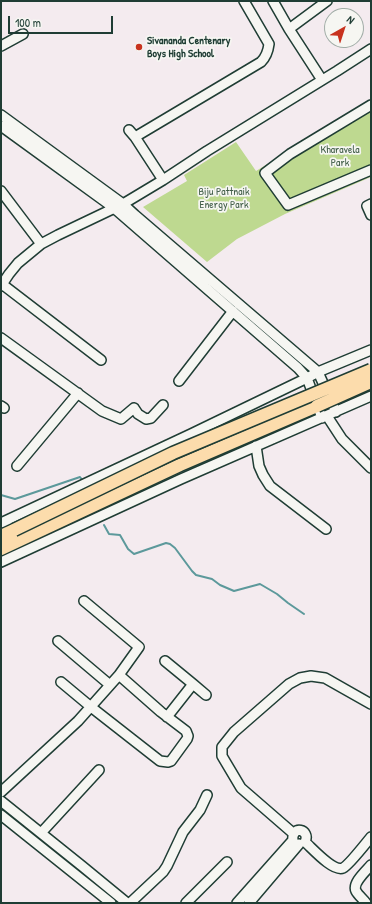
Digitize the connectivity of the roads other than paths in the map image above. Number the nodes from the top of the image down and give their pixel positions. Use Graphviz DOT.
graph roads {
  1 [pos="244,1"];
  2 [pos="273,1"];
  3 [pos="328,1"];
  4 [pos="289,30"];
  5 [pos="23,34"];
  6 [pos="1,46"];
  7 [pos="371,49"];
  8 [pos="322,80"];
  9 [pos="371,106"];
  10 [pos="1,115"];
  11 [pos="1,126"];
  12 [pos="371,170"];
  13 [pos="163,180"];
  14 [pos="1,191"];
  15 [pos="123,204"];
  16 [pos="371,204"];
  17 [pos="114,208"];
  18 [pos="371,215"];
  19 [pos="40,244"];
  20 [pos="2,285"];
  21 [pos="233,311"];
  22 [pos="1,338"];
  23 [pos="371,350"];
  24 [pos="101,360"];
  25 [pos="371,370"];
  26 [pos="318,372"];
  27 [pos="307,378"];
  28 [pos="180,381"];
  29 [pos="371,382"];
  30 [pos="78,393"];
  31 [pos="371,396"];
  32 [pos="163,404"];
  33 [pos="336,412"];
  34 [pos="324,417"];
  35 [pos="256,446"];
  36 [pos="17,466"];
  37 [pos="371,468"];
  38 [pos="1,523"];
  39 [pos="326,529"];
  40 [pos="16,535"];
  41 [pos="1,536"];
  42 [pos="1,549"];
  43 [pos="1,562"];
  44 [pos="84,601"];
  45 [pos="58,641"];
  46 [pos="165,661"];
  47 [pos="118,675"];
  48 [pos="61,682"];
  49 [pos="193,684"];
  50 [pos="110,685"];
  51 [pos="206,695"];
  52 [pos="371,704"];
  53 [pos="90,707"];
  54 [pos="167,717"];
  55 [pos="99,770"];
  56 [pos="1,792"];
  57 [pos="207,795"];
  58 [pos="1,801"];
  59 [pos="1,815"];
  60 [pos="42,833"];
  61 [pos="371,837"];
  62 [pos="298,840"];
  63 [pos="227,862"];
  64 [pos="278,863"];
  65 [pos="371,865"];
  66 [pos="111,903"];
  67 [pos="127,903"];
  68 [pos="130,903"];
  69 [pos="186,903"];
  70 [pos="237,903"];
  71 [pos="249,903"];
  72 [pos="366,903"];
  1 -- 13 [label="street"];
  2 -- 4 [label="street"];
  3 -- 4 [label="street"];
  4 -- 8 [label="street"];
  5 -- 6 [label="street"];
  7 -- 8 [label="street"];
  8 -- 13 [label="street"];
  9 -- 12 [label="street"];
  10 -- 15 [label="street"];
  11 -- 17 [label="street"];
  13 -- 15 [label="street"];
  14 -- 19 [label="street"];
  15 -- 17 [label="street"];
  15 -- 26 [label="street"];
  16 -- 18 [label="street"];
  17 -- 19 [label="street"];
  17 -- 21 [label="street"];
  19 -- 20 [label="street"];
  20 -- 24 [label="street"];
  21 -- 27 [label="street"];
  21 -- 28 [label="street"];
  22 -- 30 [label="street"];
  23 -- 26 [label="street"];
  25 -- 40 [label="highway, bridge"];
  26 -- 27 [label="street"];
  26 -- 33 [label="street"];
  27 -- 34 [label="street"];
  27 -- 38 [label="street"];
  29 -- 40 [label="highway, bridge"];
  30 -- 32 [label="street"];
  30 -- 36 [label="street"];
  31 -- 33 [label="street"];
  33 -- 34 [label="street"];
  34 -- 35 [label="street"];
  34 -- 37 [label="street"];
  35 -- 39 [label="street"];
  35 -- 43 [label="street"];
  40 -- 41 [label="highway"];
  40 -- 42 [label="highway"];
  44 -- 47 [label="street"];
  45 -- 50 [label="street"];
  46 -- 49 [label="street"];
  47 -- 50 [label="street"];
  47 -- 54 [label="street"];
  48 -- 53 [label="street"];
  49 -- 51 [label="street"];
  49 -- 54 [label="street"];
  50 -- 53 [label="street"];
  52 -- 62 [label="street"];
  53 -- 54 [label="street"];
  53 -- 56 [label="street"];
  55 -- 60 [label="street"];
  57 -- 68 [label="street"];
  58 -- 60 [label="street"];
  59 -- 66 [label="street"];
  60 -- 67 [label="street"];
  61 -- 62 [label="street"];
  62 -- 64 [label="street"];
  63 -- 69 [label="street"];
  64 -- 70 [label="street"];
  64 -- 71 [label="street"];
  65 -- 72 [label="street"];
}
